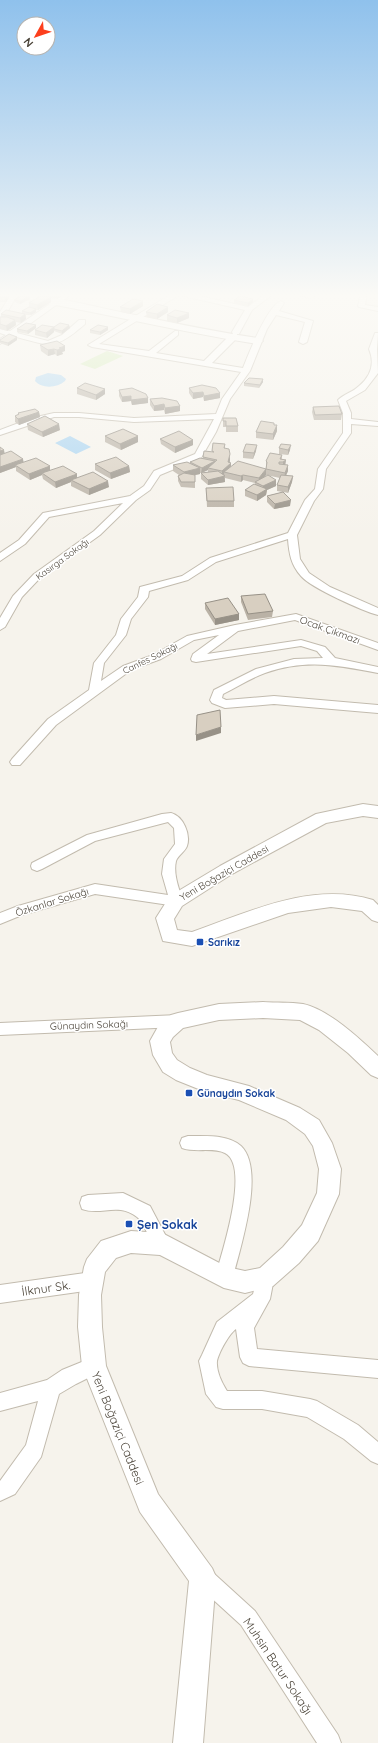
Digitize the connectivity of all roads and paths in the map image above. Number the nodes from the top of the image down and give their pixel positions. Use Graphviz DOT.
graph roads {
  1 [pos="244,374"];
  2 [pos="373,374"];
  3 [pos="219,416"];
  4 [pos="348,421"];
  5 [pos="378,424"];
  6 [pos="0,434"];
  7 [pos="133,498"];
  8 [pos="292,535"];
  9 [pos="0,558"];
  10 [pos="378,612"];
  11 [pos="0,627"];
  12 [pos="235,628"];
  13 [pos="378,647"];
  14 [pos="331,661"];
  15 [pos="378,670"];
  16 [pos="94,692"];
  17 [pos="378,709"];
  18 [pos="16,762"];
  19 [pos="378,812"];
  20 [pos="37,866"];
  21 [pos="176,901"];
  22 [pos="378,915"];
  23 [pos="0,919"];
  24 [pos="178,1021"];
  25 [pos="0,1028"];
  26 [pos="378,1070"];
  27 [pos="188,1143"];
  28 [pos="88,1203"];
  29 [pos="162,1244"];
  30 [pos="224,1277"];
  31 [pos="265,1278"];
  32 [pos="92,1281"];
  33 [pos="0,1294"];
  34 [pos="261,1299"];
  35 [pos="94,1366"];
  36 [pos="378,1369"];
  37 [pos="51,1388"];
  38 [pos="0,1402"];
  39 [pos="378,1454"];
  40 [pos="0,1491"];
  41 [pos="203,1577"];
  42 [pos="188,1743"];
  43 [pos="330,1743"];
  1 -- 3 [label="street, Kasırga Sokağı"];
  2 -- 4 [label="street"];
  3 -- 6 [label="street"];
  3 -- 7 [label="street, Kasırga Sokağı"];
  4 -- 5 [label="street"];
  4 -- 8 [label="street"];
  7 -- 9 [label="street"];
  7 -- 11 [label="street, Kasırga Sokağı"];
  8 -- 10 [label="street"];
  8 -- 16 [label="street"];
  12 -- 13 [label="street, Ocak Çıkmazı"];
  12 -- 14 [label="street"];
  12 -- 16 [label="street, Canfes Sokağı"];
  14 -- 15 [label="street"];
  14 -- 17 [label="street"];
  16 -- 18 [label="street, Canfes Sokağı"];
  19 -- 21 [label="street, Yeni Boğaziçi Caddesi"];
  20 -- 21 [label="street"];
  21 -- 22 [label="street, Yeni Boğaziçi Caddesi"];
  21 -- 23 [label="street, Özkanlar Sokağı"];
  24 -- 25 [label="street, Günaydın Sokağı"];
  24 -- 26 [label="street"];
  24 -- 31 [label="street"];
  27 -- 30 [label="street"];
  28 -- 29 [label="street"];
  29 -- 30 [label="street, Yeni Boğaziçi Caddesi"];
  29 -- 32 [label="street, Yeni Boğaziçi Caddesi"];
  30 -- 31 [label="street, Yeni Boğaziçi Caddesi"];
  31 -- 34 [label="street"];
  32 -- 33 [label="street, İlknur Sk."];
  32 -- 35 [label="street, Yeni Boğaziçi Caddesi"];
  34 -- 36 [label="street"];
  34 -- 39 [label="street"];
  35 -- 37 [label="street"];
  35 -- 41 [label="street, Yeni Boğaziçi Caddesi"];
  37 -- 38 [label="street"];
  37 -- 40 [label="street"];
  41 -- 42 [label="street"];
  41 -- 43 [label="street, Muhsin Batur Sokağı"];
}
